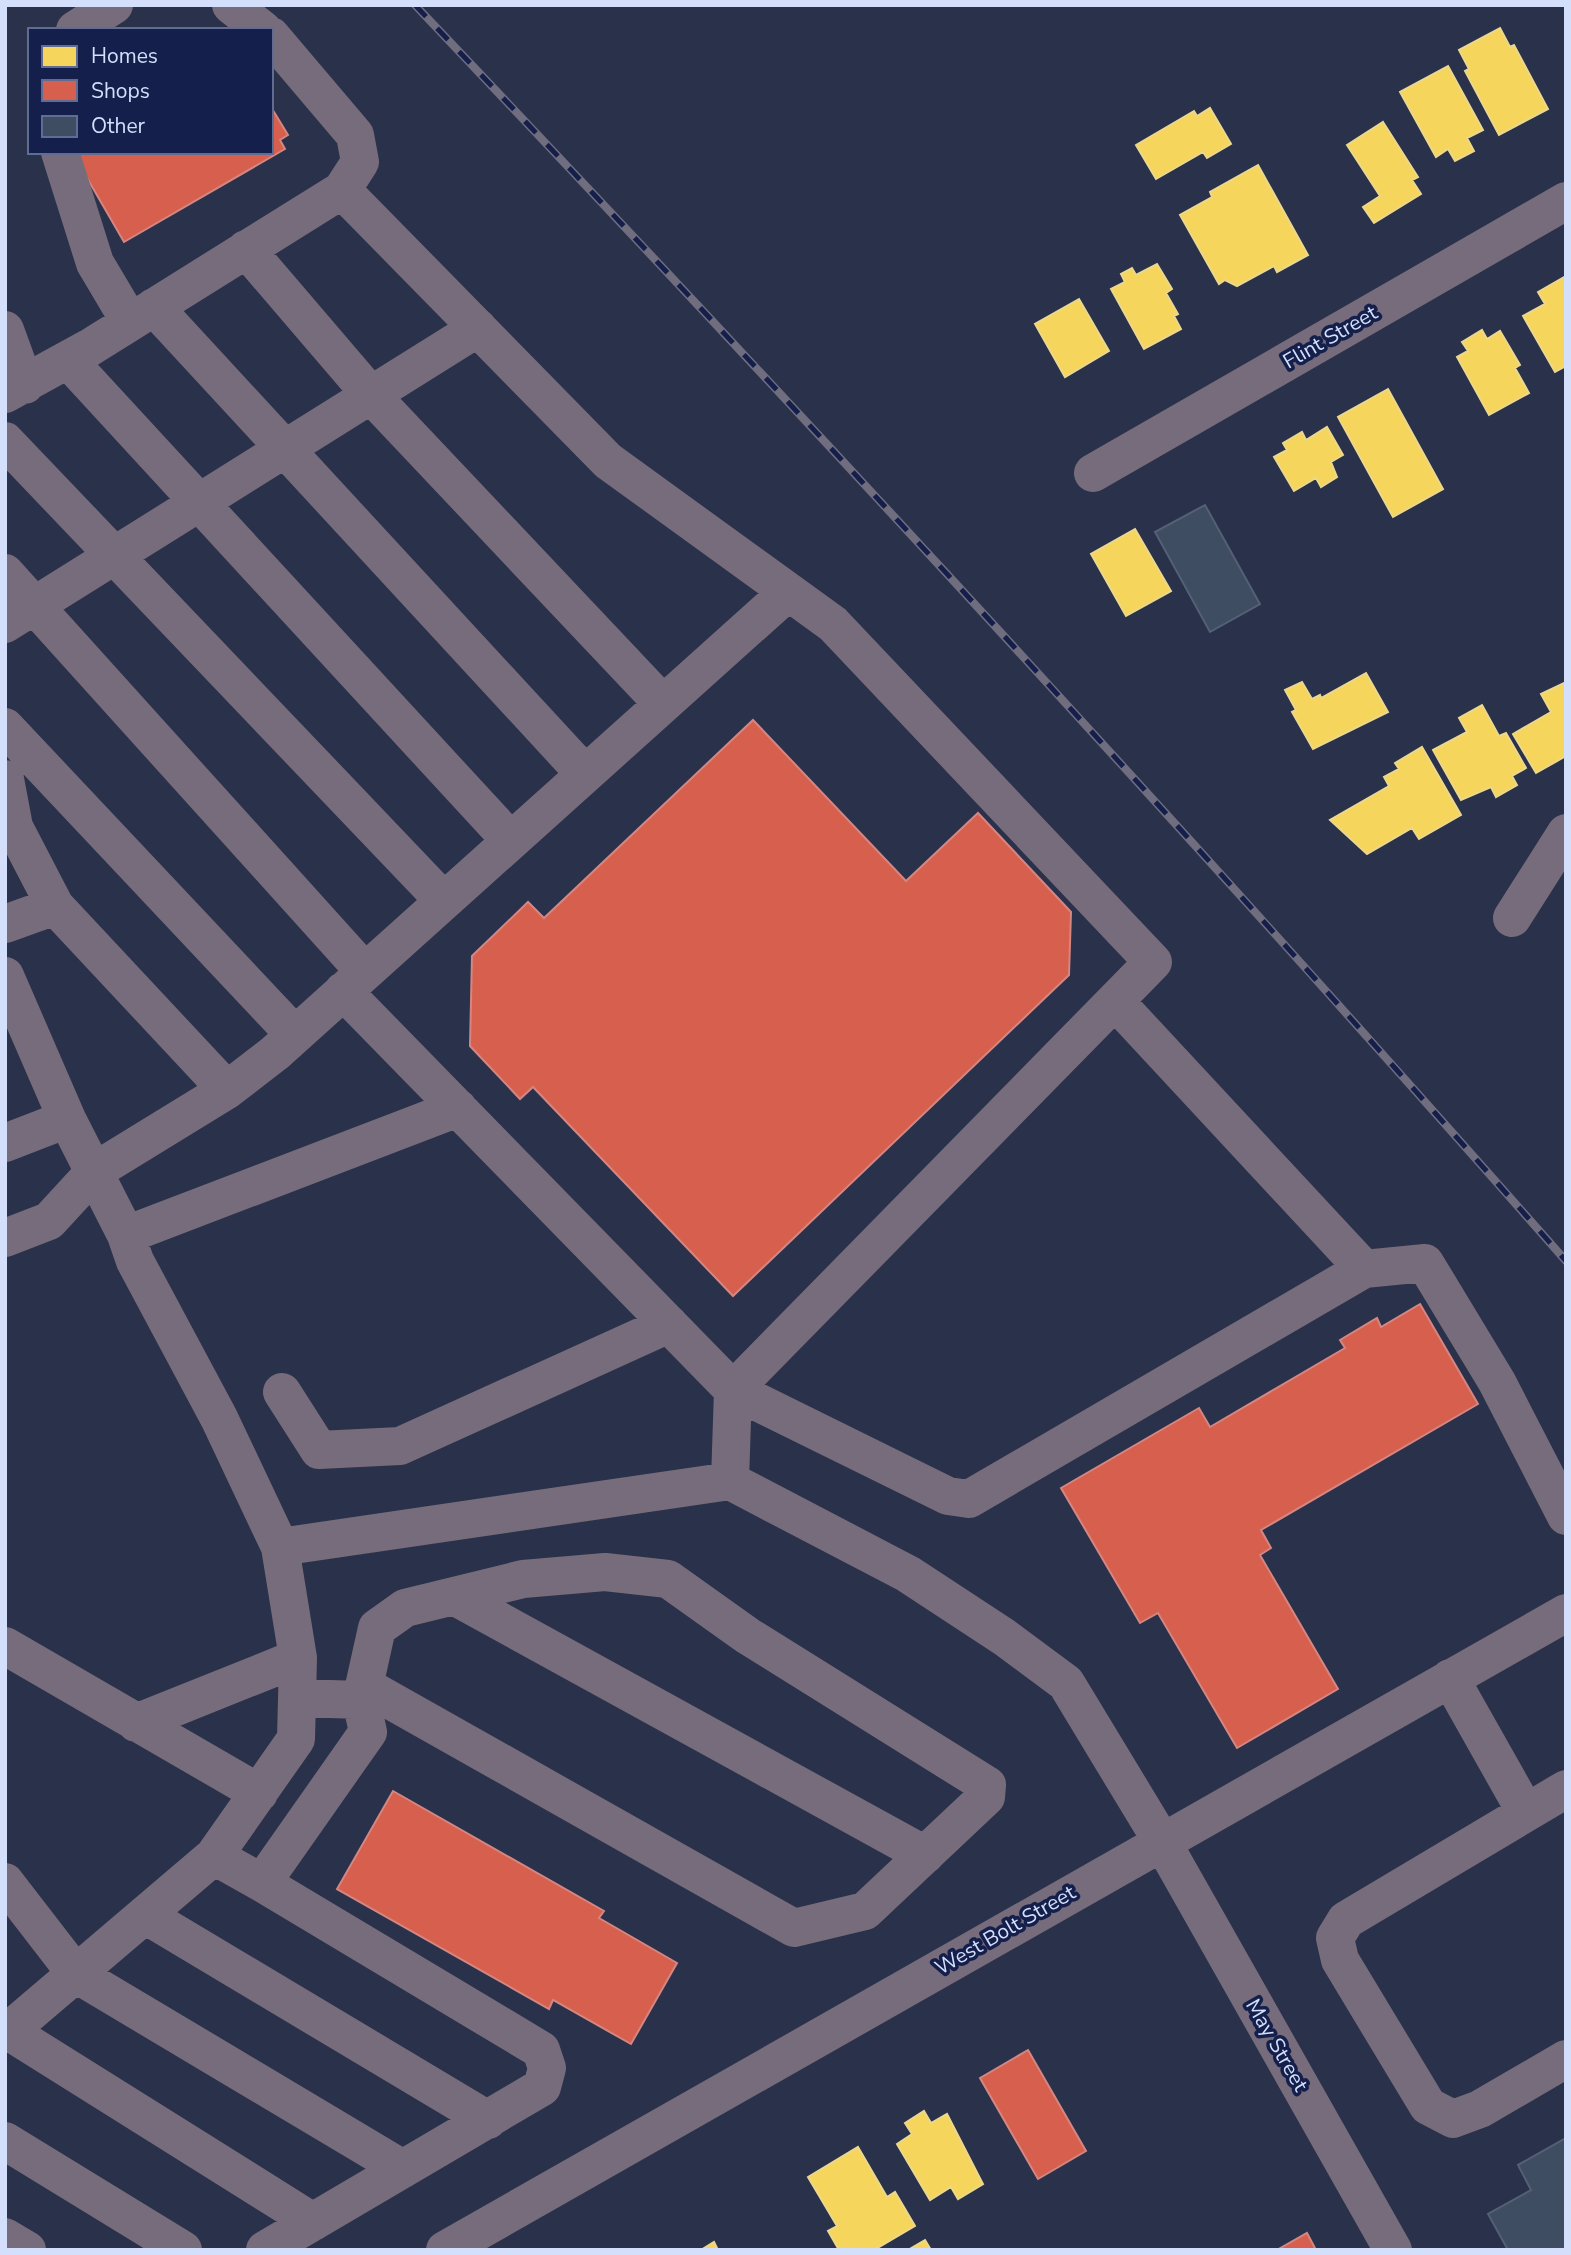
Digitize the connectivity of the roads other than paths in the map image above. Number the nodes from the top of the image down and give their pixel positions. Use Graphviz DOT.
graph roads {
  1 [pos="114,5"];
  2 [pos="232,5"];
  3 [pos="78,28"];
  4 [pos="261,28"];
  5 [pos="273,38"];
  6 [pos="62,154"];
  7 [pos="342,190"];
  8 [pos="1566,201"];
  9 [pos="246,250"];
  10 [pos="142,314"];
  11 [pos="478,328"];
  12 [pos="5,330"];
  13 [pos="68,360"];
  14 [pos="15,389"];
  15 [pos="371,395"];
  16 [pos="5,441"];
  17 [pos="284,450"];
  18 [pos="1093,473"];
  19 [pos="201,502"];
  20 [pos="116,556"];
  21 [pos="5,573"];
  22 [pos="788,592"];
  23 [pos="20,615"];
  24 [pos="663,704"];
  25 [pos="5,727"];
  26 [pos="585,774"];
  27 [pos="5,779"];
  28 [pos="1566,832"];
  29 [pos="511,841"];
  30 [pos="444,901"];
  31 [pos="55,906"];
  32 [pos="1512,918"];
  33 [pos="5,924"];
  34 [pos="5,976"];
  35 [pos="354,981"];
  36 [pos="1115,1001"];
  37 [pos="296,1035"];
  38 [pos="227,1090"];
  39 [pos="458,1108"];
  40 [pos="67,1119"];
  41 [pos="5,1143"];
  42 [pos="95,1171"];
  43 [pos="126,1235"];
  44 [pos="5,1238"];
  45 [pos="1364,1269"];
  46 [pos="669,1324"];
  47 [pos="733,1390"];
  48 [pos="282,1392"];
  49 [pos="730,1481"];
  50 [pos="1566,1517"];
  51 [pos="279,1547"];
  52 [pos="454,1596"];
  53 [pos="1566,1613"];
  54 [pos="5,1646"];
  55 [pos="298,1658"];
  56 [pos="1450,1678"];
  57 [pos="363,1693"];
  58 [pos="298,1698"];
  59 [pos="136,1723"];
  60 [pos="1566,1789"];
  61 [pos="259,1793"];
  62 [pos="1525,1811"];
  63 [pos="1161,1840"];
  64 [pos="925,1855"];
  65 [pos="214,1856"];
  66 [pos="5,1882"];
  67 [pos="262,1883"];
  68 [pos="145,1915"];
  69 [pos="76,1974"];
  70 [pos="6,2031"];
  71 [pos="1566,2059"];
  72 [pos="488,2120"];
  73 [pos="5,2141"];
  74 [pos="403,2169"];
  75 [pos="313,2222"];
  76 [pos="5,2237"];
  77 [pos="27,2250"];
  78 [pos="183,2250"];
  79 [pos="265,2250"];
  80 [pos="445,2250"];
  81 [pos="1393,2250"];
  1 -- 3 [label="street"];
  2 -- 4 [label="street"];
  5 -- 7 [label="street"];
  6 -- 10 [label="street"];
  7 -- 9 [label="street"];
  7 -- 11 [label="street"];
  8 -- 18 [label="street, Flint Street"];
  9 -- 10 [label="street"];
  9 -- 15 [label="street"];
  10 -- 13 [label="street"];
  10 -- 17 [label="street"];
  11 -- 15 [label="street"];
  11 -- 22 [label="street"];
  12 -- 14 [label="street"];
  13 -- 14 [label="street"];
  13 -- 19 [label="street"];
  15 -- 17 [label="street"];
  15 -- 24 [label="street"];
  16 -- 20 [label="street"];
  17 -- 19 [label="street"];
  17 -- 26 [label="street"];
  19 -- 20 [label="street"];
  19 -- 29 [label="street"];
  20 -- 23 [label="street"];
  20 -- 30 [label="street"];
  21 -- 23 [label="street"];
  22 -- 24 [label="street"];
  22 -- 36 [label="street"];
  23 -- 35 [label="street"];
  24 -- 26 [label="street"];
  25 -- 37 [label="street"];
  26 -- 29 [label="street"];
  27 -- 31 [label="street"];
  28 -- 32 [label="street"];
  29 -- 30 [label="street"];
  30 -- 35 [label="street"];
  31 -- 33 [label="street"];
  31 -- 38 [label="street"];
  34 -- 40 [label="street"];
  35 -- 37 [label="street"];
  35 -- 39 [label="street"];
  36 -- 45 [label="street"];
  36 -- 47 [label="street"];
  37 -- 38 [label="street"];
  38 -- 42 [label="street"];
  39 -- 43 [label="street"];
  39 -- 46 [label="street"];
  40 -- 41 [label="street"];
  40 -- 42 [label="street"];
  42 -- 43 [label="street"];
  42 -- 44 [label="street"];
  43 -- 51 [label="street"];
  45 -- 47 [label="street"];
  45 -- 50 [label="street"];
  46 -- 47 [label="street"];
  46 -- 48 [label="street"];
  47 -- 49 [label="street"];
  49 -- 51 [label="street"];
  49 -- 63 [label="street, May Street"];
  51 -- 55 [label="street"];
  52 -- 57 [label="street"];
  52 -- 64 [label="street"];
  52 -- 64 [label="street"];
  53 -- 56 [label="street, West Bolt Street"];
  54 -- 59 [label="street"];
  55 -- 58 [label="street"];
  55 -- 59 [label="street"];
  56 -- 62 [label="street"];
  56 -- 63 [label="street, West Bolt Street"];
  57 -- 58 [label="street"];
  57 -- 64 [label="street"];
  57 -- 67 [label="street"];
  58 -- 61 [label="street"];
  59 -- 61 [label="street"];
  60 -- 62 [label="street"];
  61 -- 65 [label="street"];
  62 -- 71 [label="street"];
  63 -- 80 [label="street, West Bolt Street"];
  63 -- 81 [label="street, May Street"];
  65 -- 67 [label="street"];
  65 -- 68 [label="street"];
  66 -- 69 [label="street"];
  67 -- 72 [label="street"];
  68 -- 69 [label="street"];
  68 -- 72 [label="street"];
  69 -- 70 [label="street"];
  69 -- 74 [label="street"];
  70 -- 75 [label="street"];
  72 -- 74 [label="street"];
  73 -- 78 [label="street"];
  74 -- 75 [label="street"];
  75 -- 79 [label="street"];
  76 -- 77 [label="street"];
}
